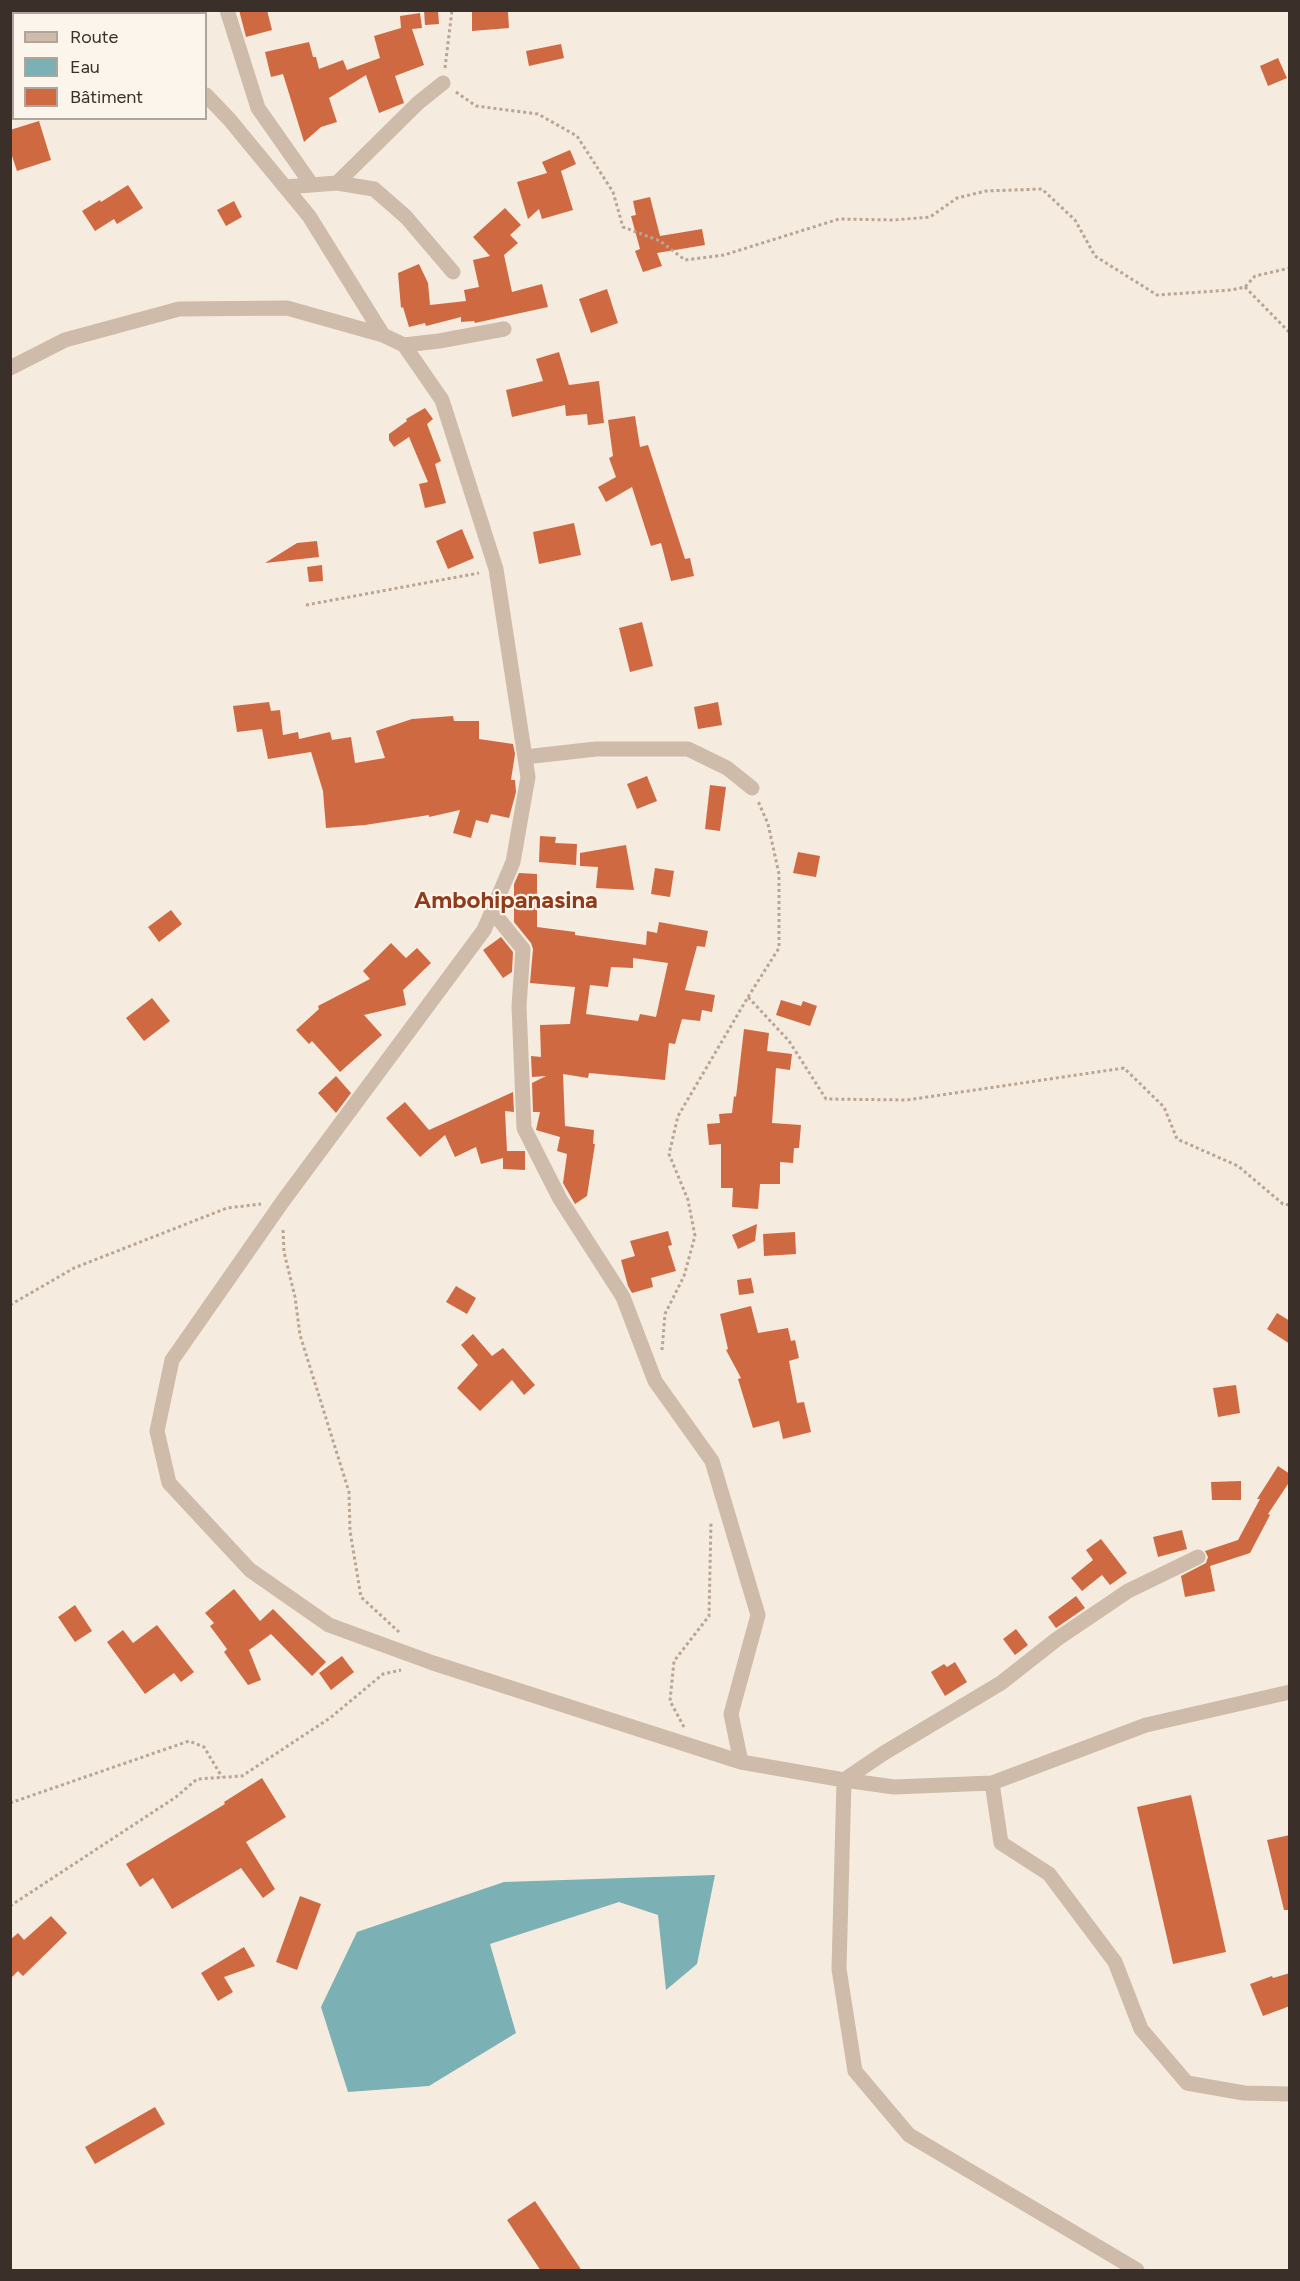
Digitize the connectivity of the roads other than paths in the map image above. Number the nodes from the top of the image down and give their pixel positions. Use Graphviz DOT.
graph roads {
  1 [pos="227,10"];
  2 [pos="442,82"];
  3 [pos="207,96"];
  4 [pos="337,183"];
  5 [pos="312,184"];
  6 [pos="285,186"];
  7 [pos="453,272"];
  8 [pos="504,329"];
  9 [pos="383,335"];
  10 [pos="404,345"];
  11 [pos="10,368"];
  12 [pos="525,758"];
  13 [pos="752,788"];
  14 [pos="492,911"];
  15 [pos="1198,1557"];
  16 [pos="1290,1692"];
  17 [pos="741,1762"];
  18 [pos="844,1780"];
  19 [pos="992,1783"];
  20 [pos="1290,2094"];
  21 [pos="1137,2271"];
  1 -- 5 [label="street"];
  2 -- 4 [label="street"];
  3 -- 6 [label="street"];
  4 -- 5 [label="street"];
  4 -- 7 [label="street"];
  5 -- 6 [label="street"];
  6 -- 9 [label="street"];
  8 -- 10 [label="street"];
  9 -- 10 [label="street"];
  9 -- 11 [label="street"];
  10 -- 12 [label="street"];
  12 -- 13 [label="street"];
  12 -- 14 [label="street"];
  14 -- 17 [label="street"];
  14 -- 17 [label="street"];
  15 -- 18 [label="street"];
  16 -- 19 [label="street"];
  17 -- 18 [label="street"];
  18 -- 19 [label="street"];
  18 -- 21 [label="street"];
  19 -- 20 [label="street"];
}
